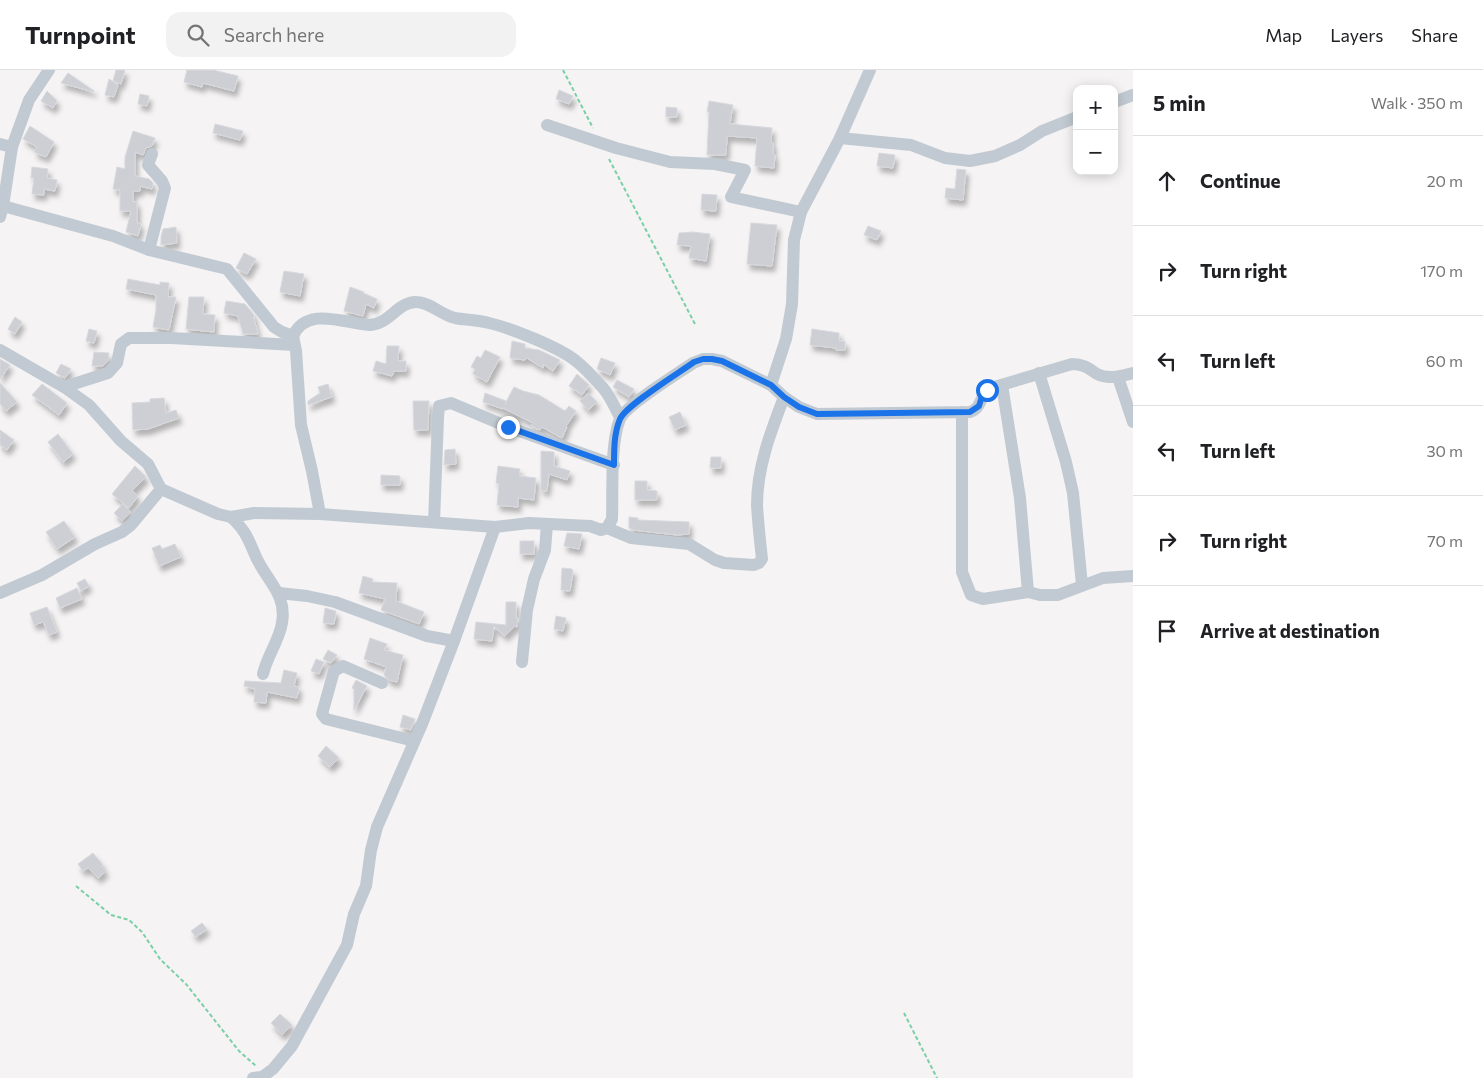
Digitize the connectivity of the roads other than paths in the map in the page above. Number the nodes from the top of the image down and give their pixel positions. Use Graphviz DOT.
graph roads {
  1 [pos="49,70"];
  2 [pos="870,70"];
  3 [pos="1133,95"];
  4 [pos="1118,101"];
  5 [pos="1073,118"];
  6 [pos="547,126"];
  7 [pos="840,138"];
  8 [pos="6,146"];
  9 [pos="152,154"];
  10 [pos="2,212"];
  11 [pos="801,212"];
  12 [pos="149,250"];
  13 [pos="294,340"];
  14 [pos="0,350"];
  15 [pos="1039,373"];
  16 [pos="1133,373"];
  17 [pos="1118,377"];
  18 [pos="771,385"];
  19 [pos="1002,385"];
  20 [pos="64,387"];
  21 [pos="784,397"];
  22 [pos="962,412"];
  23 [pos="620,417"];
  24 [pos="1133,422"];
  25 [pos="614,465"];
  26 [pos="161,489"];
  27 [pos="320,514"];
  28 [pos="231,517"];
  29 [pos="434,522"];
  30 [pos="547,524"];
  31 [pos="495,527"];
  32 [pos="607,528"];
  33 [pos="1133,576"];
  34 [pos="1082,585"];
  35 [pos="1028,592"];
  36 [pos="0,593"];
  37 [pos="279,593"];
  38 [pos="454,641"];
  39 [pos="522,662"];
  40 [pos="263,674"];
  41 [pos="382,683"];
  42 [pos="414,741"];
  43 [pos="252,1078"];
  1 -- 8 [label="street"];
  2 -- 7 [label="street"];
  3 -- 4 [label="street"];
  5 -- 7 [label="street"];
  6 -- 11 [label="street"];
  7 -- 11 [label="street"];
  8 -- 10 [label="street"];
  9 -- 12 [label="street"];
  10 -- 12 [label="street"];
  11 -- 18 [label="street"];
  12 -- 13 [label="street"];
  13 -- 20 [label="street"];
  13 -- 23 [label="street"];
  13 -- 27 [label="street"];
  14 -- 20 [label="street"];
  15 -- 17 [label="street"];
  15 -- 19 [label="street"];
  15 -- 34 [label="street"];
  16 -- 17 [label="street"];
  17 -- 24 [label="street"];
  18 -- 21 [label="street"];
  18 -- 23 [label="street"];
  19 -- 22 [label="street"];
  19 -- 35 [label="street"];
  20 -- 26 [label="street"];
  21 -- 22 [label="street"];
  21 -- 32 [label="street"];
  22 -- 35 [label="street"];
  23 -- 25 [label="street"];
  25 -- 29 [label="street"];
  25 -- 32 [label="street"];
  26 -- 28 [label="street"];
  26 -- 36 [label="street"];
  27 -- 28 [label="street"];
  27 -- 29 [label="street"];
  28 -- 37 [label="street"];
  29 -- 31 [label="street"];
  30 -- 31 [label="street"];
  30 -- 32 [label="street"];
  30 -- 39 [label="street"];
  31 -- 38 [label="street"];
  33 -- 34 [label="street"];
  34 -- 35 [label="street"];
  37 -- 38 [label="street"];
  37 -- 40 [label="street"];
  38 -- 42 [label="street"];
  41 -- 42 [label="street"];
  42 -- 43 [label="street"];
}
